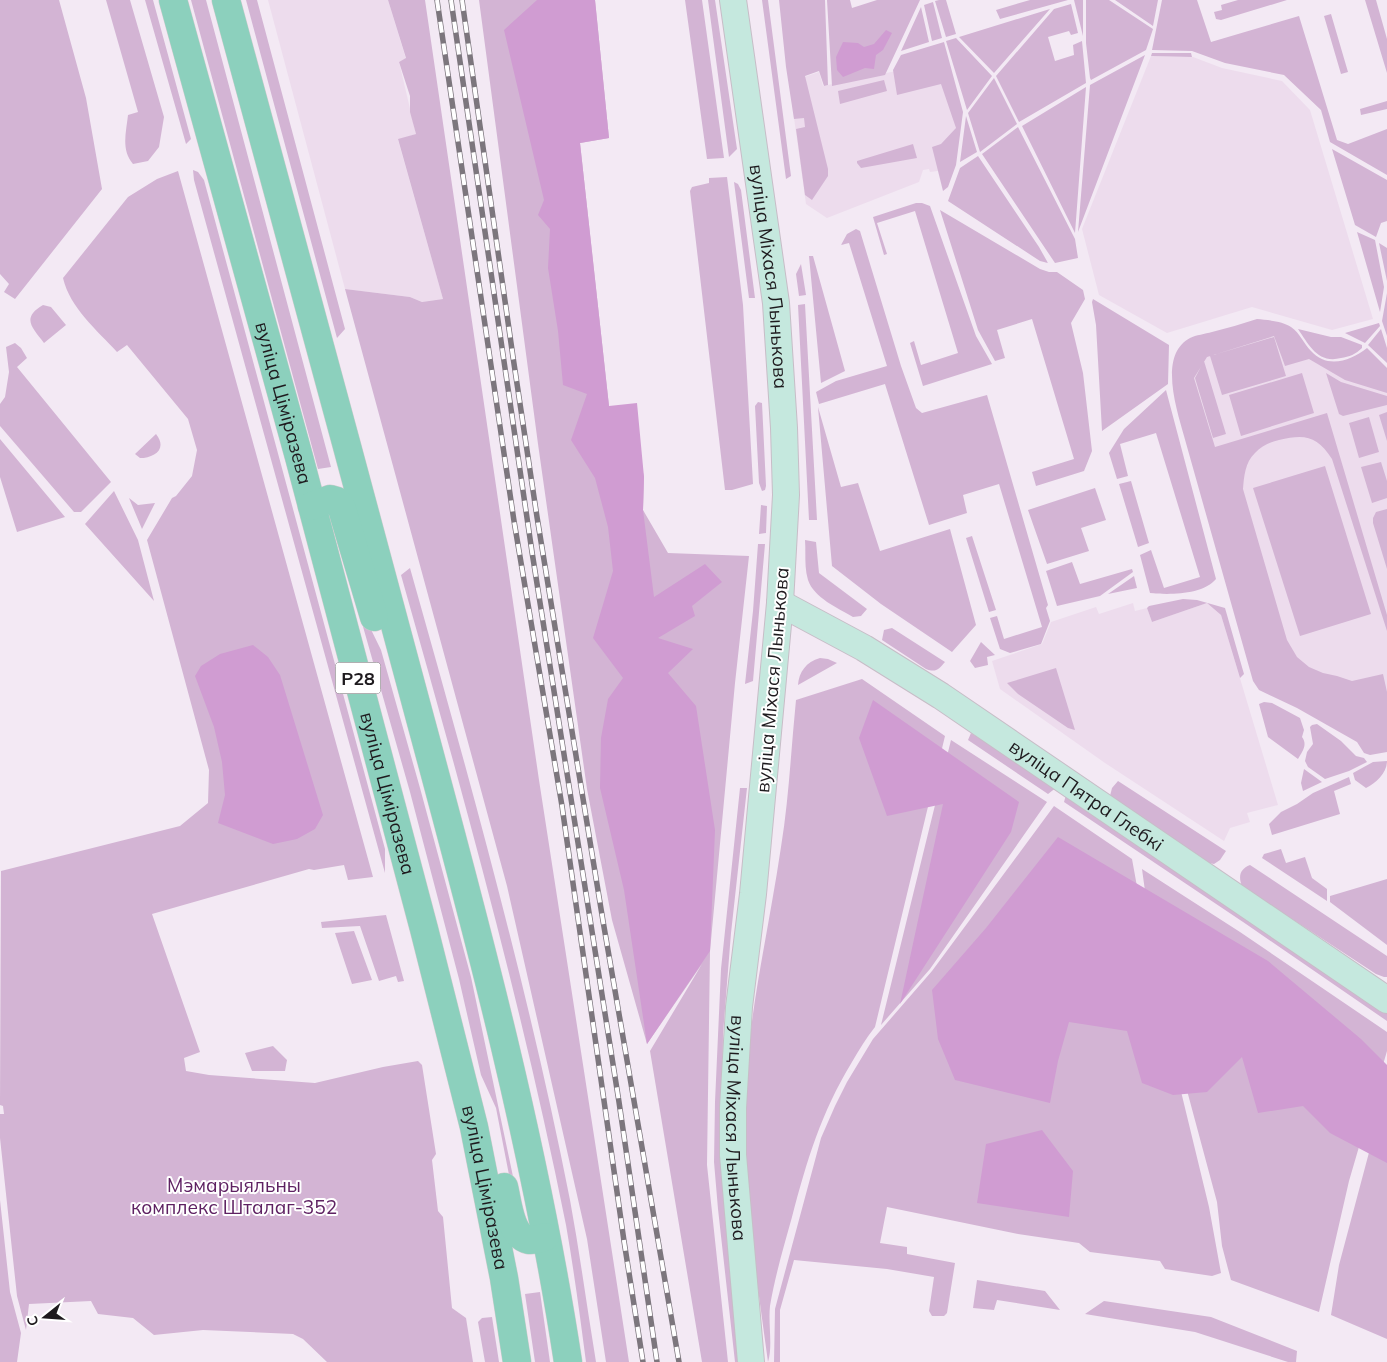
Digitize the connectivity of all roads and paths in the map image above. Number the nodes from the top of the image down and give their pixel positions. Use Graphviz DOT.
graph roads {
  1 [pos="172,0"];
  2 [pos="226,0"];
  3 [pos="733,0"];
  4 [pos="312,506"];
  5 [pos="780,603"];
  6 [pos="416,701"];
  7 [pos="1387,1000"];
  8 [pos="463,1081"];
  9 [pos="545,1237"];
  10 [pos="517,1362"];
  11 [pos="568,1362"];
  12 [pos="751,1362"];
  1 -- 4 [label="main road, вуліца Ціміразева / Р28"];
  2 -- 6 [label="main road, Р28"];
  3 -- 5 [label="street, вуліца Міхася Лынькова"];
  4 -- 6 [label="main road"];
  4 -- 8 [label="main road, вуліца Ціміразева / Р28"];
  5 -- 7 [label="street, вуліца Пятра Глебкі"];
  5 -- 12 [label="street, вуліца Міхася Лынькова"];
  6 -- 9 [label="main road, Р28"];
  8 -- 9 [label="main road"];
  8 -- 10 [label="main road, вуліца Ціміразева / Р28"];
  9 -- 11 [label="main road, Р28"];
}
